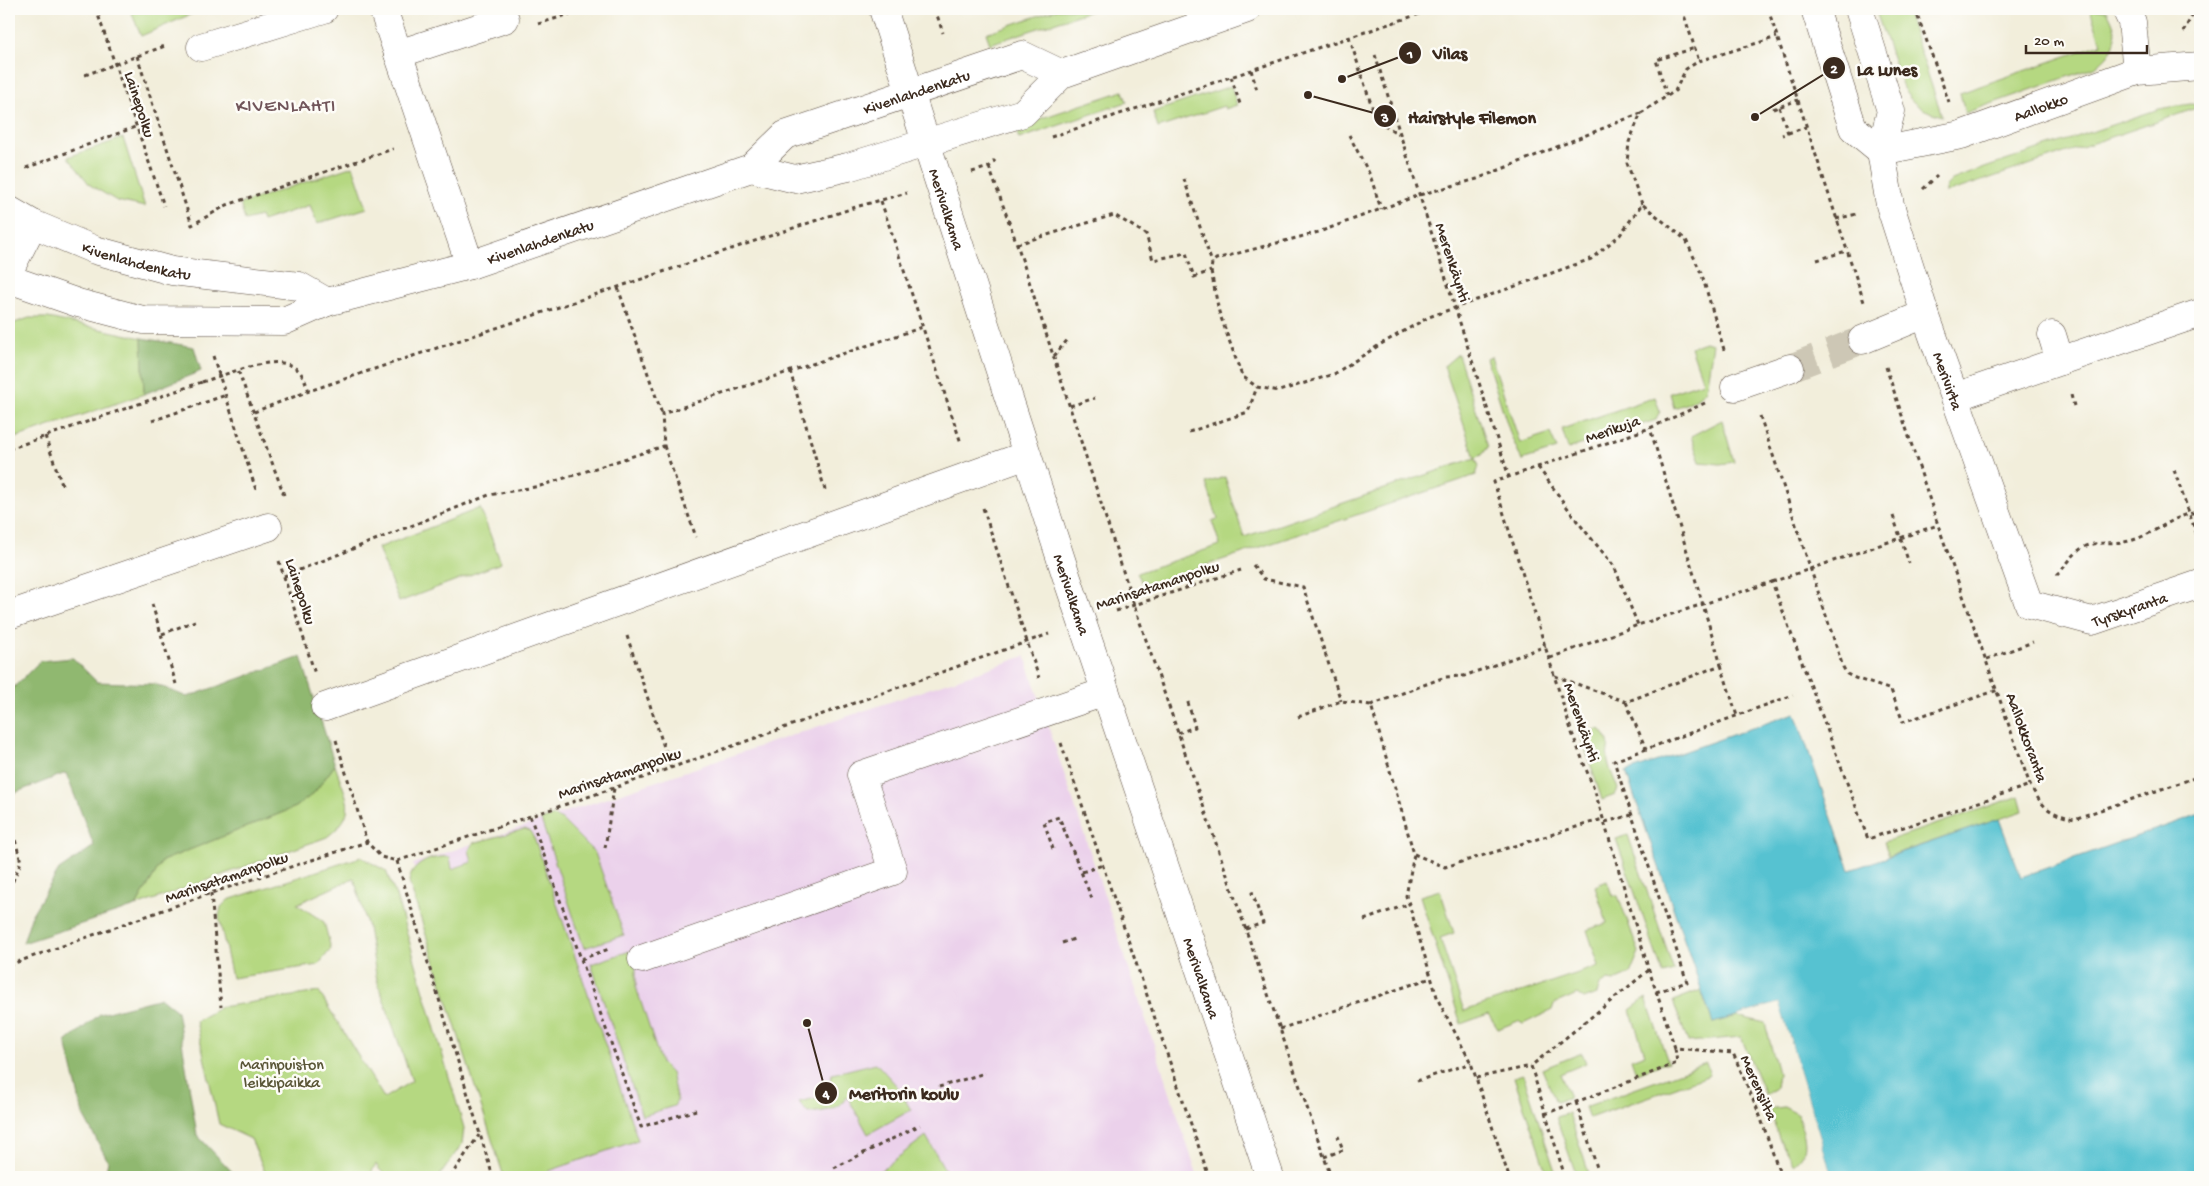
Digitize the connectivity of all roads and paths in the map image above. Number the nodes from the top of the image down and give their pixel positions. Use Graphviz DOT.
graph roads {
  1 [pos="96,9"];
  2 [pos="324,9"];
  3 [pos="383,9"];
  4 [pos="586,9"];
  5 [pos="883,9"];
  6 [pos="935,9"];
  7 [pos="1248,9"];
  8 [pos="1434,9"];
  9 [pos="1682,9"];
  10 [pos="1815,9"];
  11 [pos="1860,9"];
  12 [pos="1915,9"];
  13 [pos="2126,9"];
  14 [pos="2196,9"];
  15 [pos="505,19"];
  16 [pos="943,33"];
  17 [pos="2182,33"];
  18 [pos="1349,37"];
  19 [pos="1777,37"];
  20 [pos="201,47"];
  21 [pos="1695,48"];
  22 [pos="398,54"];
  23 [pos="1375,55"];
  24 [pos="1699,61"];
  25 [pos="115,65"];
  26 [pos="2200,66"];
  27 [pos="1251,70"];
  28 [pos="2137,71"];
  29 [pos="1062,74"];
  30 [pos="85,75"];
  31 [pos="1231,77"];
  32 [pos="1257,90"];
  33 [pos="911,93"];
  34 [pos="1667,96"];
  35 [pos="15,97"];
  36 [pos="9,100"];
  37 [pos="1798,100"];
  38 [pos="1240,104"];
  39 [pos="1951,106"];
  40 [pos="1779,107"];
  41 [pos="1773,109"];
  42 [pos="1641,113"];
  43 [pos="135,127"];
  44 [pos="1806,127"];
  45 [pos="1788,133"];
  46 [pos="1399,134"];
  47 [pos="1349,135"];
  48 [pos="1782,135"];
  49 [pos="427,138"];
  50 [pos="1045,139"];
  51 [pos="927,143"];
  52 [pos="1881,151"];
  53 [pos="1000,154"];
  54 [pos="989,166"];
  55 [pos="26,168"];
  56 [pos="751,168"];
  57 [pos="977,170"];
  58 [pos="1184,179"];
  59 [pos="1419,195"];
  60 [pos="894,197"];
  61 [pos="881,201"];
  62 [pos="1642,204"];
  63 [pos="164,206"];
  64 [pos="1381,209"];
  65 [pos="9,210"];
  66 [pos="33,224"];
  67 [pos="1017,244"];
  68 [pos="1846,251"];
  69 [pos="1817,260"];
  70 [pos="1212,263"];
  71 [pos="470,266"];
  72 [pos="9,271"];
  73 [pos="1211,271"];
  74 [pos="9,279"];
  75 [pos="618,288"];
  76 [pos="327,302"];
  77 [pos="1455,308"];
  78 [pos="2200,313"];
  79 [pos="1925,314"];
  80 [pos="923,328"];
  81 [pos="2052,335"];
  82 [pos="1069,338"];
  83 [pos="1862,340"];
  84 [pos="211,348"];
  85 [pos="1054,356"];
  86 [pos="2060,361"];
  87 [pos="1790,368"];
  88 [pos="238,370"];
  89 [pos="790,371"];
  90 [pos="1257,387"];
  91 [pos="1734,387"];
  92 [pos="309,391"];
  93 [pos="226,395"];
  94 [pos="1955,397"];
  95 [pos="1095,398"];
  96 [pos="1070,406"];
  97 [pos="254,412"];
  98 [pos="662,414"];
  99 [pos="152,421"];
  100 [pos="1650,428"];
  101 [pos="1765,430"];
  102 [pos="1189,432"];
  103 [pos="45,436"];
  104 [pos="664,446"];
  105 [pos="9,449"];
  106 [pos="1027,455"];
  107 [pos="1538,467"];
  108 [pos="2174,470"];
  109 [pos="972,475"];
  110 [pos="1509,477"];
  111 [pos="1494,482"];
  112 [pos="62,485"];
  113 [pos="2200,512"];
  114 [pos="2189,513"];
  115 [pos="1893,516"];
  116 [pos="267,524"];
  117 [pos="835,524"];
  118 [pos="1938,525"];
  119 [pos="1900,538"];
  120 [pos="2200,544"];
  121 [pos="1910,563"];
  122 [pos="1253,565"];
  123 [pos="142,570"];
  124 [pos="707,570"];
  125 [pos="1241,570"];
  126 [pos="1809,570"];
  127 [pos="284,576"];
  128 [pos="1772,582"];
  129 [pos="2200,584"];
  130 [pos="615,602"];
  131 [pos="1704,604"];
  132 [pos="2029,604"];
  133 [pos="1134,605"];
  134 [pos="9,615"];
  135 [pos="195,622"];
  136 [pos="1081,622"];
  137 [pos="1638,626"];
  138 [pos="162,634"];
  139 [pos="1026,642"];
  140 [pos="1546,646"];
  141 [pos="1550,658"];
  142 [pos="1987,659"];
  143 [pos="1721,665"];
  144 [pos="1555,676"];
  145 [pos="176,684"];
  146 [pos="1998,690"];
  147 [pos="1105,692"];
  148 [pos="1793,695"];
  149 [pos="1187,699"];
  150 [pos="1341,701"];
  151 [pos="1626,702"];
  152 [pos="1371,705"];
  153 [pos="325,707"];
  154 [pos="1050,710"];
  155 [pos="1737,716"];
  156 [pos="1298,717"];
  157 [pos="1178,733"];
  158 [pos="1646,749"];
  159 [pos="671,768"];
  160 [pos="2200,776"];
  161 [pos="2030,785"];
  162 [pos="614,788"];
  163 [pos="1632,815"];
  164 [pos="530,816"];
  165 [pos="9,817"];
  166 [pos="1604,820"];
  167 [pos="367,842"];
  168 [pos="605,848"];
  169 [pos="1053,849"];
  170 [pos="1414,854"];
  171 [pos="397,861"];
  172 [pos="1102,865"];
  173 [pos="1082,872"];
  174 [pos="9,890"];
  175 [pos="1256,892"];
  176 [pos="211,893"];
  177 [pos="1092,899"];
  178 [pos="1409,904"];
  179 [pos="1364,920"];
  180 [pos="1246,929"];
  181 [pos="1074,939"];
  182 [pos="1062,943"];
  183 [pos="642,959"];
  184 [pos="9,965"];
  185 [pos="1649,970"];
  186 [pos="1431,978"];
  187 [pos="1656,992"];
  188 [pos="220,1007"];
  189 [pos="1280,1029"];
  190 [pos="1676,1048"];
  191 [pos="1471,1063"];
  192 [pos="1531,1066"];
  193 [pos="984,1073"];
  194 [pos="1476,1078"];
  195 [pos="1417,1081"];
  196 [pos="939,1087"];
  197 [pos="1576,1102"];
  198 [pos="696,1110"];
  199 [pos="1545,1114"];
  200 [pos="920,1125"];
  201 [pos="479,1135"];
  202 [pos="1338,1136"];
  203 [pos="1324,1157"];
  204 [pos="834,1168"];
  205 [pos="450,1177"];
  206 [pos="493,1177"];
  207 [pos="1209,1177"];
  208 [pos="1270,1177"];
  209 [pos="1331,1177"];
  210 [pos="1509,1177"];
  211 [pos="1565,1177"];
  212 [pos="1600,1177"];
  213 [pos="1781,1177"];
  1 -- 25 [label="path, Lainepolku"];
  2 -- 20 [label="street"];
  3 -- 22 [label="street"];
  4 -- 15 [label="path"];
  5 -- 33 [label="street, Merivalkama"];
  6 -- 16 [label="path"];
  7 -- 29 [label="street"];
  8 -- 18 [label="path"];
  9 -- 21 [label="path"];
  10 -- 52 [label="street"];
  11 -- 52 [label="street, Merivirta"];
  12 -- 39 [label="path"];
  13 -- 28 [label="street"];
  14 -- 17 [label="path"];
  15 -- 22 [label="street"];
  18 -- 27 [label="path"];
  18 -- 46 [label="path"];
  19 -- 24 [label="path"];
  21 -- 24 [label="path"];
  21 -- 34 [label="path"];
  22 -- 49 [label="street"];
  23 -- 46 [label="path, Merenkäynti"];
  24 -- 34 [label="path"];
  25 -- 30 [label="path"];
  25 -- 43 [label="path, Lainepolku"];
  25 -- 49 [label="path"];
  26 -- 28 [label="street, Aallokko"];
  27 -- 31 [label="path"];
  27 -- 32 [label="path"];
  28 -- 52 [label="street, Aallokko"];
  29 -- 33 [label="street, Kivenlahdenkatu"];
  29 -- 51 [label="street"];
  31 -- 38 [label="path"];
  31 -- 50 [label="path"];
  33 -- 51 [label="street, Merivalkama"];
  33 -- 56 [label="street, Kivenlahdenkatu"];
  34 -- 42 [label="path"];
  35 -- 36 [label="path"];
  37 -- 40 [label="path"];
  40 -- 41 [label="path"];
  40 -- 45 [label="path"];
  42 -- 59 [label="path"];
  42 -- 62 [label="path"];
  43 -- 55 [label="path"];
  43 -- 63 [label="path, Lainepolku"];
  44 -- 45 [label="path"];
  45 -- 48 [label="path"];
  46 -- 59 [label="path, Merenkäynti"];
  47 -- 64 [label="path"];
  49 -- 71 [label="street"];
  51 -- 56 [label="street"];
  51 -- 106 [label="street, Merivalkama"];
  52 -- 79 [label="street, Merivirta"];
  53 -- 54 [label="path"];
  54 -- 57 [label="path"];
  54 -- 67 [label="path"];
  56 -- 71 [label="street, Kivenlahdenkatu"];
  58 -- 70 [label="path"];
  59 -- 64 [label="path"];
  59 -- 77 [label="path, Merenkäynti"];
  60 -- 61 [label="path"];
  61 -- 75 [label="path"];
  61 -- 80 [label="path"];
  62 -- 77 [label="path"];
  62 -- 91 [label="path"];
  64 -- 70 [label="path"];
  65 -- 66 [label="street, Kivenlahdenkatu"];
  66 -- 72 [label="street"];
  66 -- 76 [label="street, Kivenlahdenkatu"];
  67 -- 73 [label="path"];
  67 -- 85 [label="path"];
  68 -- 69 [label="path"];
  70 -- 73 [label="path"];
  71 -- 76 [label="street, Kivenlahdenkatu"];
  73 -- 90 [label="path"];
  74 -- 76 [label="street, Kivenlahdenkatu"];
  75 -- 92 [label="path"];
  75 -- 98 [label="path"];
  77 -- 90 [label="path"];
  77 -- 110 [label="path, Merenkäynti"];
  78 -- 86 [label="street"];
  79 -- 83 [label="street"];
  79 -- 94 [label="street, Merivirta"];
  80 -- 89 [label="path"];
  80 -- 109 [label="path"];
  81 -- 86 [label="street"];
  82 -- 85 [label="path"];
  84 -- 93 [label="path, Lainepolku"];
  85 -- 96 [label="path"];
  86 -- 94 [label="street"];
  87 -- 91 [label="street"];
  88 -- 92 [label="path"];
  88 -- 97 [label="path"];
  88 -- 103 [label="path, bridge"];
  89 -- 98 [label="path"];
  89 -- 117 [label="path"];
  90 -- 102 [label="path"];
  91 -- 100 [label="path, Merikuja"];
  92 -- 97 [label="path"];
  93 -- 99 [label="path"];
  93 -- 116 [label="path, Lainepolku"];
  94 -- 132 [label="street, Merivirta"];
  95 -- 96 [label="path"];
  96 -- 133 [label="path"];
  97 -- 116 [label="path"];
  98 -- 104 [label="path"];
  100 -- 107 [label="path, Merikuja"];
  100 -- 131 [label="path"];
  101 -- 126 [label="path"];
  103 -- 105 [label="path"];
  103 -- 112 [label="path"];
  104 -- 124 [label="path"];
  104 -- 127 [label="path"];
  106 -- 109 [label="street"];
  106 -- 136 [label="street, Merivalkama"];
  107 -- 110 [label="path, Merikuja"];
  107 -- 137 [label="path"];
  108 -- 114 [label="path"];
  109 -- 117 [label="street"];
  109 -- 139 [label="path"];
  110 -- 111 [label="path, Merikuja"];
  111 -- 140 [label="path, Merenkäynti"];
  113 -- 114 [label="path"];
  114 -- 120 [label="path"];
  114 -- 132 [label="path"];
  115 -- 119 [label="path"];
  116 -- 123 [label="street"];
  116 -- 127 [label="path, Lainepolku"];
  117 -- 124 [label="street"];
  118 -- 119 [label="path"];
  119 -- 121 [label="path"];
  119 -- 126 [label="path"];
  122 -- 150 [label="path"];
  123 -- 134 [label="street"];
  123 -- 138 [label="path"];
  124 -- 130 [label="street"];
  125 -- 133 [label="path, Marinsatamanpolku"];
  126 -- 128 [label="path"];
  126 -- 146 [label="path"];
  127 -- 153 [label="path, Lainepolku"];
  128 -- 131 [label="path"];
  128 -- 161 [label="path"];
  129 -- 132 [label="street, Tyrskyranta"];
  130 -- 153 [label="street"];
  130 -- 159 [label="path"];
  131 -- 137 [label="path"];
  131 -- 143 [label="path"];
  133 -- 136 [label="path, Marinsatamanpolku"];
  133 -- 157 [label="path"];
  135 -- 138 [label="path"];
  136 -- 139 [label="path, Marinsatamanpolku"];
  136 -- 147 [label="street, Merivalkama"];
  137 -- 141 [label="path"];
  138 -- 145 [label="path"];
  139 -- 154 [label="path"];
  139 -- 159 [label="path, Marinsatamanpolku"];
  140 -- 141 [label="path, Merenkäynti"];
  140 -- 152 [label="path"];
  141 -- 144 [label="path, Merenkäynti"];
  142 -- 146 [label="path, Aallokkoranta"];
  143 -- 151 [label="path"];
  143 -- 155 [label="path"];
  144 -- 151 [label="path"];
  144 -- 166 [label="path, Merenkäynti"];
  146 -- 161 [label="path, Aallokkoranta"];
  147 -- 154 [label="street"];
  147 -- 208 [label="street, Merivalkama"];
  148 -- 155 [label="path"];
  149 -- 157 [label="path"];
  150 -- 152 [label="path"];
  150 -- 156 [label="path"];
  151 -- 158 [label="path"];
  152 -- 170 [label="path"];
  153 -- 167 [label="path, Lainepolku"];
  154 -- 172 [label="path"];
  154 -- 183 [label="street"];
  155 -- 158 [label="path"];
  157 -- 180 [label="path"];
  158 -- 163 [label="path"];
  159 -- 162 [label="path, Marinsatamanpolku"];
  160 -- 161 [label="path, Aallokkoranta"];
  162 -- 164 [label="path, Marinsatamanpolku"];
  162 -- 168 [label="path"];
  163 -- 166 [label="path"];
  163 -- 187 [label="path"];
  164 -- 171 [label="path, Marinsatamanpolku"];
  164 -- 198 [label="path"];
  165 -- 174 [label="path"];
  166 -- 170 [label="path"];
  166 -- 185 [label="path, Merenkäynti"];
  167 -- 171 [label="path"];
  167 -- 176 [label="path, Marinsatamanpolku"];
  169 -- 173 [label="path"];
  170 -- 178 [label="path"];
  171 -- 201 [label="path"];
  172 -- 173 [label="path"];
  172 -- 207 [label="path"];
  173 -- 177 [label="path"];
  175 -- 180 [label="path"];
  176 -- 184 [label="path, Marinsatamanpolku"];
  176 -- 188 [label="path"];
  178 -- 179 [label="path"];
  178 -- 186 [label="path"];
  180 -- 189 [label="path"];
  181 -- 182 [label="path"];
  185 -- 187 [label="path"];
  185 -- 192 [label="path"];
  186 -- 189 [label="path"];
  186 -- 191 [label="path"];
  187 -- 190 [label="path"];
  189 -- 203 [label="path"];
  190 -- 197 [label="path"];
  190 -- 213 [label="path, Merensilta"];
  191 -- 194 [label="path"];
  191 -- 195 [label="path"];
  192 -- 194 [label="path"];
  192 -- 199 [label="path"];
  193 -- 196 [label="path"];
  194 -- 210 [label="path"];
  197 -- 199 [label="path"];
  197 -- 212 [label="path"];
  199 -- 211 [label="path"];
  200 -- 204 [label="path"];
  201 -- 205 [label="path"];
  201 -- 206 [label="path"];
  202 -- 203 [label="path"];
  203 -- 209 [label="path"];
}
